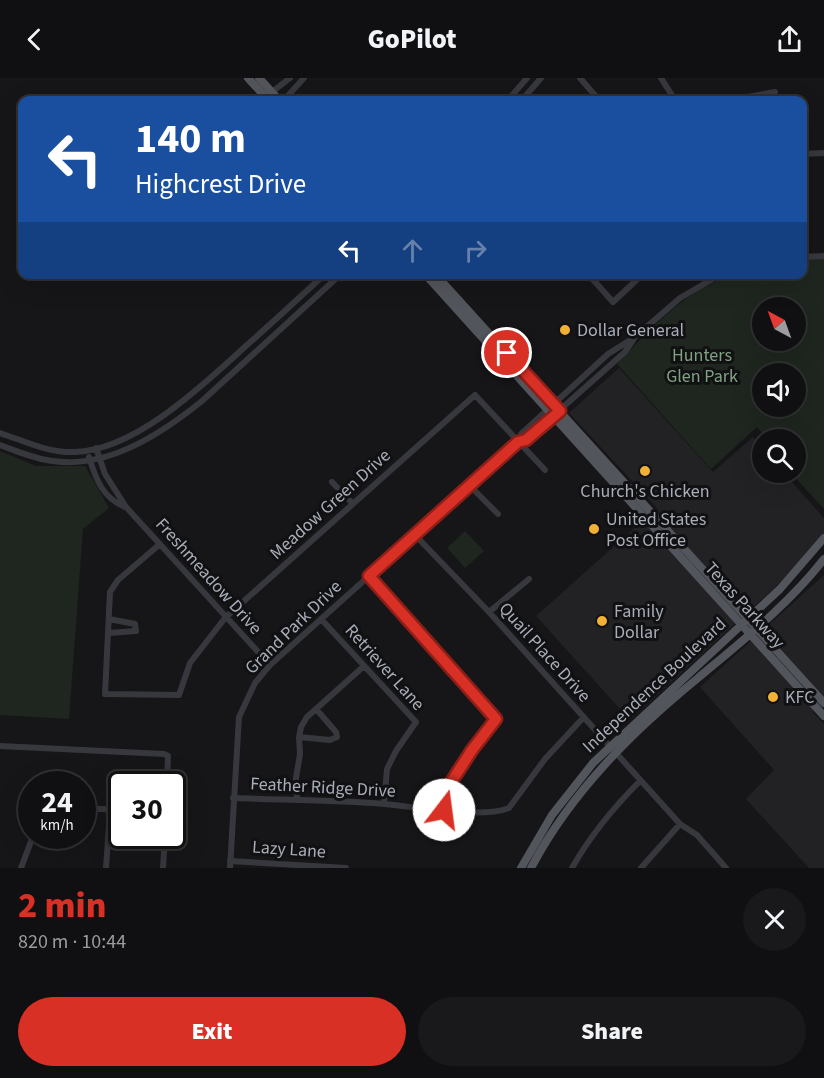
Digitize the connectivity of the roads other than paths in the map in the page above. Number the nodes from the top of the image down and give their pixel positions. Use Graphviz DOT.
graph roads {
  1 [pos="248,78"];
  2 [pos="258,78"];
  3 [pos="290,78"];
  4 [pos="304,78"];
  5 [pos="527,78"];
  6 [pos="580,78"];
  7 [pos="661,78"];
  8 [pos="539,79"];
  9 [pos="775,92"];
  10 [pos="268,96"];
  11 [pos="269,96"];
  12 [pos="272,96"];
  13 [pos="288,96"];
  14 [pos="511,96"];
  15 [pos="525,96"];
  16 [pos="596,96"];
  17 [pos="672,96"];
  18 [pos="754,96"];
  19 [pos="824,153"];
  20 [pos="807,154"];
  21 [pos="807,256"];
  22 [pos="824,256"];
  23 [pos="336,279"];
  24 [pos="430,279"];
  25 [pos="439,279"];
  26 [pos="592,279"];
  27 [pos="637,279"];
  28 [pos="712,279"];
  29 [pos="319,281"];
  30 [pos="326,289"];
  31 [pos="481,330"];
  32 [pos="554,411"];
  33 [pos="0,433"];
  34 [pos="518,442"];
  35 [pos="0,445"];
  36 [pos="96,448"];
  37 [pos="88,451"];
  38 [pos="99,459"];
  39 [pos="90,460"];
  40 [pos="545,470"];
  41 [pos="609,477"];
  42 [pos="332,482"];
  43 [pos="625,483"];
  44 [pos="469,485"];
  45 [pos="352,504"];
  46 [pos="126,507"];
  47 [pos="498,514"];
  48 [pos="652,526"];
  49 [pos="670,533"];
  50 [pos="415,535"];
  51 [pos="824,538"];
  52 [pos="160,544"];
  53 [pos="824,559"];
  54 [pos="369,576"];
  55 [pos="529,579"];
  56 [pos="489,612"];
  57 [pos="225,618"];
  58 [pos="109,619"];
  59 [pos="321,619"];
  60 [pos="744,621"];
  61 [pos="753,630"];
  62 [pos="108,633"];
  63 [pos="270,665"];
  64 [pos="364,666"];
  65 [pos="685,683"];
  66 [pos="824,703"];
  67 [pos="317,710"];
  68 [pos="824,716"];
  69 [pos="583,718"];
  70 [pos="299,737"];
  71 [pos="0,746"];
  72 [pos="612,749"];
  73 [pos="167,771"];
  74 [pos="640,782"];
  75 [pos="233,798"];
  76 [pos="297,800"];
  77 [pos="384,804"];
  78 [pos="96,809"];
  79 [pos="444,810"];
  80 [pos="556,818"];
  81 [pos="680,824"];
  82 [pos="29,849"];
  83 [pos="164,849"];
  84 [pos="230,864"];
  85 [pos="24,867"];
  86 [pos="106,868"];
  87 [pos="163,868"];
  88 [pos="346,868"];
  89 [pos="521,868"];
  90 [pos="531,868"];
  91 [pos="572,868"];
  92 [pos="641,868"];
  93 [pos="725,868"];
  1 -- 10 [label="main road"];
  2 -- 11 [label="main road"];
  3 -- 12 [label="street"];
  4 -- 13 [label="street"];
  5 -- 14 [label="street"];
  6 -- 16 [label="street"];
  7 -- 17 [label="street"];
  8 -- 15 [label="street"];
  9 -- 18 [label="street"];
  19 -- 20 [label="street"];
  21 -- 22 [label="street"];
  23 -- 30 [label="street"];
  24 -- 31 [label="main road, Texas Parkway"];
  25 -- 31 [label="main road, Texas Parkway"];
  26 -- 27 [label="street"];
  28 -- 32 [label="street, Grand Park Drive"];
  29 -- 30 [label="street"];
  29 -- 36 [label="street"];
  30 -- 38 [label="street"];
  31 -- 32 [label="main road, Texas Parkway"];
  32 -- 34 [label="street, Grand Park Drive"];
  32 -- 41 [label="main road, Texas Parkway"];
  32 -- 43 [label="main road, Texas Parkway"];
  33 -- 37 [label="street"];
  34 -- 40 [label="street"];
  34 -- 44 [label="street, Grand Park Drive"];
  34 -- 45 [label="street, Meadow Green Drive"];
  35 -- 39 [label="street"];
  36 -- 37 [label="street"];
  36 -- 38 [label="street, Freshmeadow Drive"];
  37 -- 39 [label="street, Freshmeadow Drive"];
  38 -- 39 [label="street"];
  38 -- 46 [label="street, Freshmeadow Drive"];
  39 -- 46 [label="street, Freshmeadow Drive"];
  41 -- 43 [label="main road"];
  41 -- 48 [label="main road, Texas Parkway"];
  42 -- 45 [label="street"];
  43 -- 49 [label="main road, Texas Parkway"];
  44 -- 47 [label="street"];
  44 -- 50 [label="street, Grand Park Drive"];
  45 -- 57 [label="street, Meadow Green Drive"];
  46 -- 52 [label="street, Freshmeadow Drive"];
  48 -- 49 [label="main road"];
  48 -- 60 [label="main road, Texas Parkway"];
  49 -- 60 [label="main road, Texas Parkway"];
  50 -- 54 [label="street, Grand Park Drive"];
  50 -- 56 [label="street, Quail Place Drive"];
  51 -- 60 [label="main road, Independence Boulevard"];
  52 -- 57 [label="street, Freshmeadow Drive"];
  52 -- 58 [label="street"];
  53 -- 61 [label="main road, Independence Boulevard"];
  54 -- 59 [label="street, Grand Park Drive"];
  54 -- 79 [label="street"];
  55 -- 56 [label="street"];
  56 -- 69 [label="street, Quail Place Drive"];
  57 -- 62 [label="street, Meadow Green Drive"];
  57 -- 63 [label="street, Freshmeadow Drive"];
  58 -- 62 [label="street"];
  58 -- 62 [label="street"];
  59 -- 63 [label="street, Grand Park Drive"];
  59 -- 64 [label="street, Retriever Lane"];
  60 -- 61 [label="main road, Texas Parkway"];
  60 -- 65 [label="main road, Independence Boulevard"];
  61 -- 65 [label="main road, Independence Boulevard"];
  61 -- 66 [label="main road, Texas Parkway"];
  61 -- 68 [label="main road, Texas Parkway"];
  63 -- 75 [label="street, Grand Park Drive"];
  64 -- 67 [label="street"];
  64 -- 77 [label="street, Retriever Lane"];
  65 -- 72 [label="main road, Independence Boulevard"];
  67 -- 70 [label="street"];
  67 -- 70 [label="street"];
  69 -- 72 [label="street, Quail Place Drive"];
  69 -- 79 [label="street, Feather Ridge Drive"];
  70 -- 76 [label="street"];
  71 -- 73 [label="street"];
  72 -- 74 [label="street, Quail Place Drive"];
  72 -- 80 [label="main road, Independence Boulevard"];
  74 -- 81 [label="street, Quail Place Drive"];
  74 -- 91 [label="street"];
  75 -- 76 [label="street, Feather Ridge Drive"];
  75 -- 84 [label="street, Grand Park Drive"];
  76 -- 77 [label="street, Feather Ridge Drive"];
  77 -- 79 [label="street, Feather Ridge Drive"];
  78 -- 86 [label="street"];
  80 -- 89 [label="main road, Independence Boulevard"];
  80 -- 90 [label="main road, Independence Boulevard"];
  81 -- 92 [label="street"];
  81 -- 93 [label="street, Quail Place Drive"];
  82 -- 85 [label="street"];
  83 -- 87 [label="street"];
  84 -- 88 [label="street, Lazy Lane"];
}
